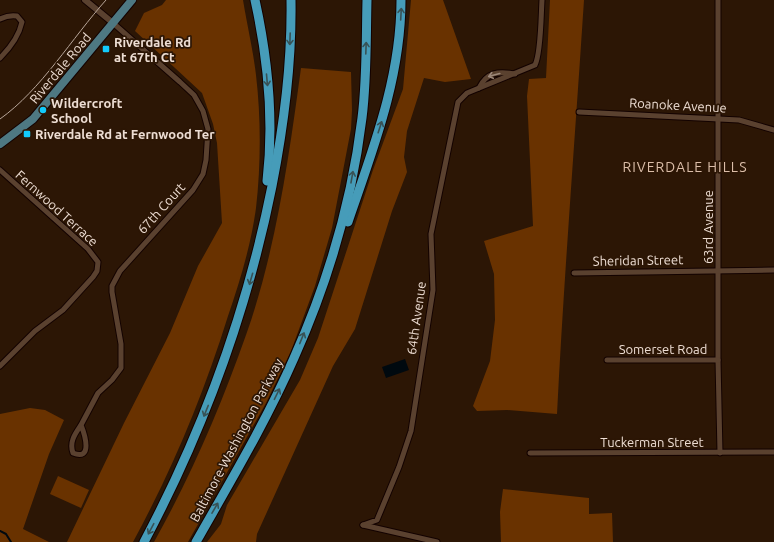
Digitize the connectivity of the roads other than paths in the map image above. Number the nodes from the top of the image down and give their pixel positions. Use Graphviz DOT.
graph roads {
  1 [pos="85,0"];
  2 [pos="132,0"];
  3 [pos="255,0"];
  4 [pos="291,0"];
  5 [pos="367,0"];
  6 [pos="402,0"];
  7 [pos="542,0"];
  8 [pos="718,0"];
  9 [pos="0,19"];
  10 [pos="113,23"];
  11 [pos="0,58"];
  12 [pos="516,74"];
  13 [pos="479,88"];
  14 [pos="579,112"];
  15 [pos="719,118"];
  16 [pos="774,130"];
  17 [pos="0,144"];
  18 [pos="0,170"];
  19 [pos="260,241"];
  20 [pos="774,270"];
  21 [pos="718,271"];
  22 [pos="574,273"];
  23 [pos="323,282"];
  24 [pos="608,360"];
  25 [pos="718,360"];
  26 [pos="0,366"];
  27 [pos="81,425"];
  28 [pos="774,452"];
  29 [pos="530,453"];
  30 [pos="720,453"];
  31 [pos="144,542"];
  32 [pos="196,542"];
  33 [pos="437,542"];
  1 -- 10 [label="street"];
  2 -- 10 [label="main road, Riverdale Road"];
  3 -- 19 [label="highway, one-way"];
  4 -- 19 [label="highway, one-way"];
  23 -- 5 [label="highway, Baltimore-Washington Parkway, one-way"];
  23 -- 6 [label="highway, one-way"];
  7 -- 12 [label="street, 64th Avenue"];
  8 -- 15 [label="street, 63rd Avenue"];
  9 -- 11 [label="street"];
  10 -- 17 [label="main road, Riverdale Road"];
  10 -- 27 [label="street, 67th Court"];
  12 -- 13 [label="street, 64th Avenue"];
  12 -- 13 [label="street, 64th Avenue, one-way"];
  13 -- 33 [label="street, 64th Avenue"];
  14 -- 15 [label="street, Roanoke Avenue"];
  15 -- 16 [label="street, Roanoke Avenue"];
  15 -- 21 [label="street, 63rd Avenue"];
  18 -- 26 [label="street, Fernwood Terrace"];
  19 -- 31 [label="highway, one-way"];
  20 -- 21 [label="street, Sheridan Street"];
  21 -- 22 [label="street, Sheridan Street"];
  21 -- 25 [label="street, 63rd Avenue"];
  32 -- 23 [label="highway, Baltimore-Washington Parkway, one-way"];
  24 -- 25 [label="street, Somerset Road"];
  25 -- 30 [label="street, 63rd Avenue"];
  27 -- 27 [label="street, 67th Court"];
  28 -- 30 [label="street, Tuckerman Street"];
  29 -- 30 [label="street, Tuckerman Street"];
}
